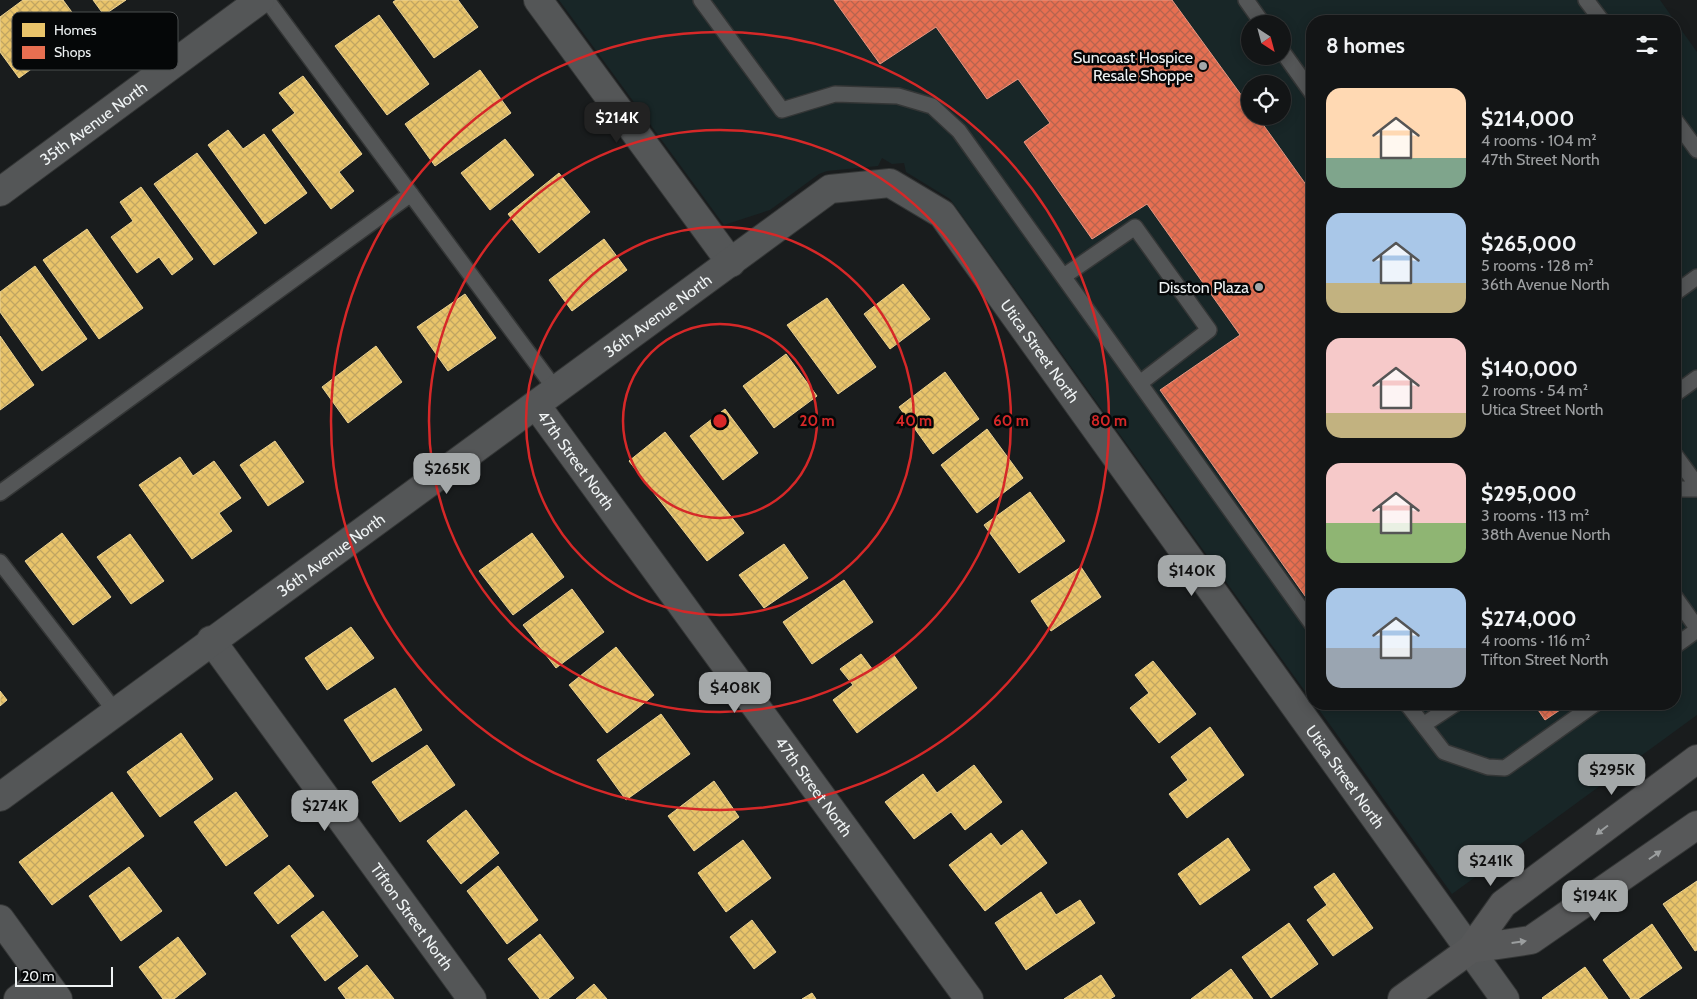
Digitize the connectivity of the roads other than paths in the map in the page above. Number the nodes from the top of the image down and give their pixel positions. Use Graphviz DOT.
graph roads {
  1 [pos="260,0"];
  2 [pos="267,0"];
  3 [pos="538,0"];
  4 [pos="701,0"];
  5 [pos="1246,0"];
  6 [pos="1586,0"];
  7 [pos="1257,15"];
  8 [pos="1597,15"];
  9 [pos="178,61"];
  10 [pos="1291,64"];
  11 [pos="165,70"];
  12 [pos="1306,85"];
  13 [pos="1681,128"];
  14 [pos="1697,150"];
  15 [pos="890,183"];
  16 [pos="0,192"];
  17 [pos="411,194"];
  18 [pos="731,264"];
  19 [pos="1064,276"];
  20 [pos="1697,278"];
  21 [pos="1681,289"];
  22 [pos="1697,378"];
  23 [pos="1140,382"];
  24 [pos="1681,390"];
  25 [pos="546,397"];
  26 [pos="1681,463"];
  27 [pos="1697,485"];
  28 [pos="1681,489"];
  29 [pos="1697,490"];
  30 [pos="0,493"];
  31 [pos="0,562"];
  32 [pos="1681,606"];
  33 [pos="1306,616"];
  34 [pos="1697,629"];
  35 [pos="211,640"];
  36 [pos="1681,641"];
  37 [pos="1412,710"];
  38 [pos="1446,710"];
  39 [pos="1587,710"];
  40 [pos="115,711"];
  41 [pos="1424,725"];
  42 [pos="1697,759"];
  43 [pos="0,796"];
  44 [pos="1697,825"];
  45 [pos="0,919"];
  46 [pos="1471,949"];
  47 [pos="51,989"];
  48 [pos="18,999"];
  49 [pos="472,999"];
  50 [pos="969,999"];
  51 [pos="1402,999"];
  52 [pos="1505,999"];
  1 -- 9 [label="street, 35th Avenue North"];
  2 -- 17 [label="lane"];
  3 -- 18 [label="street"];
  4 -- 19 [label="lane"];
  5 -- 7 [label="lane"];
  6 -- 8 [label="lane"];
  10 -- 12 [label="lane"];
  11 -- 16 [label="street, 35th Avenue North"];
  13 -- 14 [label="lane"];
  15 -- 18 [label="street, 36th Avenue North"];
  15 -- 46 [label="street, Utica Street North"];
  17 -- 25 [label="lane"];
  17 -- 30 [label="lane"];
  18 -- 25 [label="street, 36th Avenue North"];
  19 -- 23 [label="lane"];
  19 -- 23 [label="lane"];
  20 -- 21 [label="lane"];
  22 -- 24 [label="lane"];
  23 -- 33 [label="lane"];
  25 -- 35 [label="street, 36th Avenue North"];
  25 -- 50 [label="street, 47th Street North"];
  26 -- 27 [label="lane"];
  28 -- 29 [label="lane"];
  31 -- 40 [label="lane"];
  32 -- 34 [label="lane"];
  34 -- 36 [label="lane"];
  35 -- 40 [label="street, 36th Avenue North"];
  35 -- 49 [label="street, Tifton Street North"];
  37 -- 41 [label="lane"];
  38 -- 41 [label="lane"];
  39 -- 41 [label="lane"];
  40 -- 43 [label="street, 36th Avenue North"];
  42 -- 46 [label="main road, one-way"];
  46 -- 44 [label="main road, one-way"];
  45 -- 47 [label="street"];
  46 -- 51 [label="main road"];
  46 -- 52 [label="street, Utica Street North"];
  47 -- 48 [label="street"];
}
